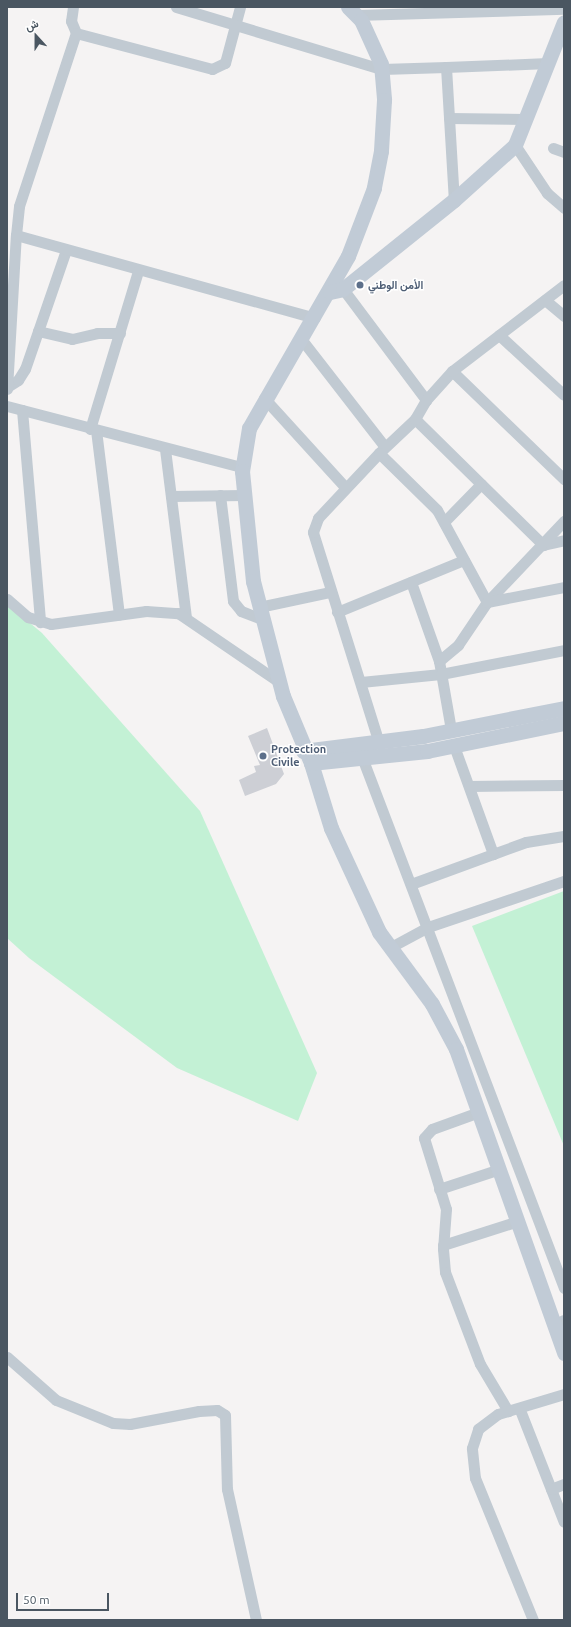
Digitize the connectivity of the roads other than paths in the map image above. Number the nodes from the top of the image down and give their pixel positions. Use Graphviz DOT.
graph roads {
  1 [pos="73,7"];
  2 [pos="176,7"];
  3 [pos="240,7"];
  4 [pos="564,9"];
  5 [pos="352,11"];
  6 [pos="564,22"];
  7 [pos="235,24"];
  8 [pos="76,33"];
  9 [pos="561,37"];
  10 [pos="548,63"];
  11 [pos="446,67"];
  12 [pos="382,69"];
  13 [pos="449,118"];
  14 [pos="526,119"];
  15 [pos="515,145"];
  16 [pos="553,148"];
  17 [pos="564,152"];
  18 [pos="454,200"];
  19 [pos="564,208"];
  20 [pos="16,236"];
  21 [pos="66,250"];
  22 [pos="138,271"];
  23 [pos="564,285"];
  24 [pos="336,290"];
  25 [pos="545,300"];
  26 [pos="564,316"];
  27 [pos="315,318"];
  28 [pos="38,331"];
  29 [pos="120,333"];
  30 [pos="499,335"];
  31 [pos="302,340"];
  32 [pos="452,371"];
  33 [pos="7,388"];
  34 [pos="564,395"];
  35 [pos="264,398"];
  36 [pos="426,400"];
  37 [pos="7,406"];
  38 [pos="22,410"];
  39 [pos="415,419"];
  40 [pos="93,429"];
  41 [pos="165,449"];
  42 [pos="382,450"];
  43 [pos="242,467"];
  44 [pos="564,479"];
  45 [pos="481,484"];
  46 [pos="345,487"];
  47 [pos="220,495"];
  48 [pos="244,495"];
  49 [pos="171,496"];
  50 [pos="564,521"];
  51 [pos="444,522"];
  52 [pos="564,540"];
  53 [pos="543,545"];
  54 [pos="464,560"];
  55 [pos="410,582"];
  56 [pos="564,587"];
  57 [pos="330,592"];
  58 [pos="7,599"];
  59 [pos="487,602"];
  60 [pos="337,612"];
  61 [pos="260,613"];
  62 [pos="119,615"];
  63 [pos="186,617"];
  64 [pos="40,622"];
  65 [pos="564,650"];
  66 [pos="439,661"];
  67 [pos="441,674"];
  68 [pos="279,682"];
  69 [pos="361,682"];
  70 [pos="564,708"];
  71 [pos="564,723"];
  72 [pos="452,730"];
  73 [pos="423,736"];
  74 [pos="378,743"];
  75 [pos="454,746"];
  76 [pos="303,751"];
  77 [pos="427,751"];
  78 [pos="363,760"];
  79 [pos="311,764"];
  80 [pos="564,785"];
  81 [pos="469,786"];
  82 [pos="564,836"];
  83 [pos="493,854"];
  84 [pos="564,880"];
  85 [pos="411,884"];
  86 [pos="428,927"];
  87 [pos="389,948"];
  88 [pos="479,1068"];
  89 [pos="465,1074"];
  90 [pos="478,1112"];
  91 [pos="500,1169"];
  92 [pos="439,1189"];
  93 [pos="518,1221"];
  94 [pos="443,1245"];
  95 [pos="564,1288"];
  96 [pos="559,1322"];
  97 [pos="564,1353"];
  98 [pos="7,1357"];
  99 [pos="564,1394"];
  100 [pos="520,1410"];
  101 [pos="508,1411"];
  102 [pos="564,1484"];
  103 [pos="551,1489"];
  104 [pos="564,1522"];
  105 [pos="256,1620"];
  106 [pos="533,1620"];
  1 -- 8 [label="street"];
  2 -- 7 [label="street"];
  3 -- 7 [label="street"];
  4 -- 5 [label="street"];
  5 -- 12 [label="main road"];
  6 -- 9 [label="main road"];
  7 -- 8 [label="street"];
  7 -- 12 [label="street"];
  8 -- 20 [label="street"];
  9 -- 10 [label="main road"];
  10 -- 11 [label="street"];
  10 -- 14 [label="main road"];
  11 -- 12 [label="street"];
  11 -- 13 [label="street"];
  12 -- 24 [label="main road"];
  13 -- 14 [label="street"];
  13 -- 18 [label="street"];
  14 -- 15 [label="main road"];
  15 -- 18 [label="main road"];
  15 -- 19 [label="street"];
  16 -- 17 [label="street"];
  18 -- 24 [label="main road"];
  20 -- 21 [label="street"];
  20 -- 33 [label="street"];
  21 -- 22 [label="street"];
  21 -- 28 [label="street"];
  22 -- 27 [label="street"];
  22 -- 29 [label="street"];
  23 -- 25 [label="street"];
  24 -- 27 [label="main road"];
  24 -- 36 [label="street"];
  25 -- 26 [label="street"];
  25 -- 30 [label="street"];
  27 -- 31 [label="main road"];
  28 -- 29 [label="street"];
  28 -- 33 [label="street"];
  29 -- 40 [label="street"];
  30 -- 32 [label="street"];
  30 -- 34 [label="street"];
  31 -- 35 [label="main road"];
  31 -- 42 [label="street"];
  32 -- 36 [label="street"];
  32 -- 44 [label="street"];
  35 -- 43 [label="main road"];
  35 -- 46 [label="street"];
  36 -- 39 [label="street"];
  37 -- 38 [label="street"];
  38 -- 40 [label="street"];
  38 -- 64 [label="street"];
  39 -- 42 [label="street"];
  39 -- 45 [label="street"];
  40 -- 41 [label="street"];
  40 -- 62 [label="street"];
  41 -- 43 [label="street"];
  41 -- 49 [label="street"];
  42 -- 46 [label="street"];
  42 -- 51 [label="street"];
  43 -- 48 [label="main road"];
  45 -- 51 [label="street"];
  45 -- 53 [label="street"];
  46 -- 57 [label="street"];
  47 -- 48 [label="street"];
  47 -- 49 [label="street"];
  47 -- 61 [label="street"];
  48 -- 61 [label="main road"];
  49 -- 63 [label="street"];
  50 -- 53 [label="street"];
  51 -- 54 [label="street"];
  52 -- 53 [label="street"];
  53 -- 59 [label="street"];
  54 -- 55 [label="street"];
  54 -- 59 [label="street"];
  55 -- 60 [label="street"];
  55 -- 66 [label="street"];
  56 -- 59 [label="street"];
  57 -- 60 [label="street"];
  57 -- 61 [label="street"];
  58 -- 64 [label="street"];
  59 -- 66 [label="street"];
  60 -- 69 [label="street"];
  61 -- 68 [label="main road"];
  62 -- 63 [label="street"];
  62 -- 64 [label="street"];
  63 -- 68 [label="street"];
  65 -- 67 [label="street"];
  66 -- 67 [label="street"];
  67 -- 69 [label="street"];
  67 -- 72 [label="street"];
  68 -- 76 [label="main road"];
  69 -- 74 [label="street"];
  70 -- 72 [label="main road"];
  71 -- 75 [label="main road"];
  72 -- 73 [label="main road"];
  73 -- 74 [label="main road"];
  73 -- 77 [label="main road"];
  74 -- 76 [label="main road"];
  75 -- 77 [label="main road"];
  75 -- 81 [label="street"];
  76 -- 79 [label="main road"];
  77 -- 78 [label="main road"];
  78 -- 79 [label="main road"];
  78 -- 85 [label="street"];
  79 -- 87 [label="main road"];
  80 -- 81 [label="street"];
  81 -- 83 [label="street"];
  82 -- 83 [label="street"];
  83 -- 85 [label="street"];
  84 -- 86 [label="street"];
  85 -- 86 [label="street"];
  86 -- 87 [label="street"];
  86 -- 88 [label="street"];
  87 -- 89 [label="main road"];
  88 -- 89 [label="street"];
  88 -- 95 [label="street"];
  89 -- 90 [label="main road"];
  90 -- 91 [label="main road"];
  90 -- 92 [label="street"];
  91 -- 92 [label="street"];
  91 -- 93 [label="main road"];
  92 -- 94 [label="street"];
  93 -- 94 [label="street"];
  93 -- 96 [label="main road"];
  94 -- 101 [label="street"];
  96 -- 97 [label="main road"];
  98 -- 105 [label="street"];
  99 -- 100 [label="street"];
  100 -- 101 [label="street"];
  100 -- 103 [label="street"];
  101 -- 106 [label="street"];
  102 -- 103 [label="street"];
  103 -- 104 [label="street"];
}
